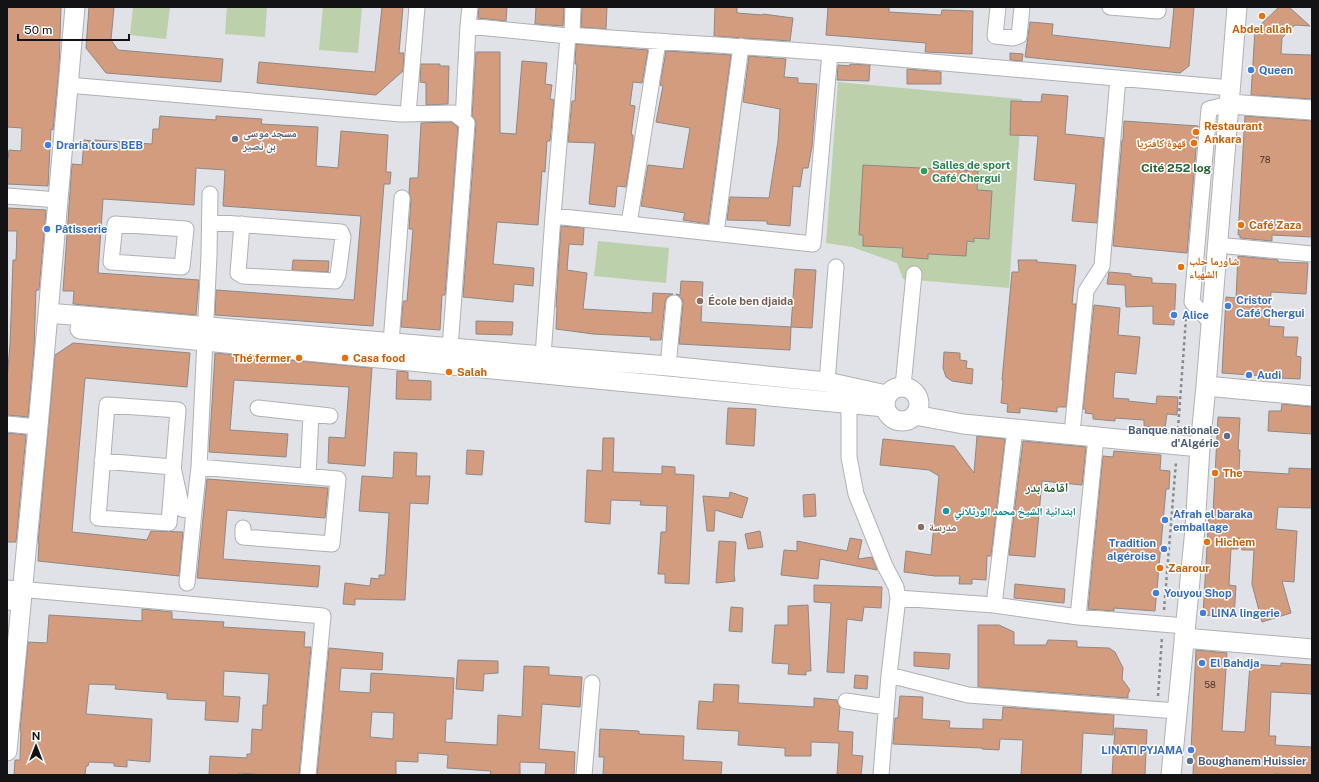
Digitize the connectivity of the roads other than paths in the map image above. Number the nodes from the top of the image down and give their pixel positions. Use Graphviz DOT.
graph roads {
  1 [pos="75,7"];
  2 [pos="417,7"];
  3 [pos="470,7"];
  4 [pos="573,7"];
  5 [pos="998,7"];
  6 [pos="1022,7"];
  7 [pos="1110,7"];
  8 [pos="1158,7"];
  9 [pos="1239,8"];
  10 [pos="468,26"];
  11 [pos="570,36"];
  12 [pos="658,42"];
  13 [pos="741,46"];
  14 [pos="830,53"];
  15 [pos="1118,78"];
  16 [pos="68,85"];
  17 [pos="1230,96"];
  18 [pos="1312,110"];
  19 [pos="408,114"];
  20 [pos="463,120"];
  21 [pos="210,194"];
  22 [pos="7,196"];
  23 [pos="402,198"];
  24 [pos="58,200"];
  25 [pos="553,216"];
  26 [pos="210,222"];
  27 [pos="242,224"];
  28 [pos="629,224"];
  29 [pos="716,233"];
  30 [pos="1217,246"];
  31 [pos="184,253"];
  32 [pos="1312,254"];
  33 [pos="209,255"];
  34 [pos="836,267"];
  35 [pos="914,274"];
  36 [pos="674,303"];
  37 [pos="47,319"];
  38 [pos="1211,323"];
  39 [pos="206,334"];
  40 [pos="391,343"];
  41 [pos="450,348"];
  42 [pos="543,356"];
  43 [pos="668,366"];
  44 [pos="827,382"];
  45 [pos="903,386"];
  46 [pos="1206,386"];
  47 [pos="1312,396"];
  48 [pos="885,401"];
  49 [pos="849,404"];
  50 [pos="258,408"];
  51 [pos="917,409"];
  52 [pos="311,414"];
  53 [pos="330,416"];
  54 [pos="1073,423"];
  55 [pos="7,424"];
  56 [pos="38,427"];
  57 [pos="1015,429"];
  58 [pos="1096,437"];
  59 [pos="1178,439"];
  60 [pos="1200,441"];
  61 [pos="102,461"];
  62 [pos="173,467"];
  63 [pos="199,467"];
  64 [pos="308,476"];
  65 [pos="194,511"];
  66 [pos="243,528"];
  67 [pos="187,583"];
  68 [pos="14,596"];
  69 [pos="898,598"];
  70 [pos="994,605"];
  71 [pos="1078,617"];
  72 [pos="1185,632"];
  73 [pos="1312,649"];
  74 [pos="889,675"];
  75 [pos="592,682"];
  76 [pos="846,701"];
  77 [pos="886,707"];
  78 [pos="1177,711"];
  79 [pos="7,751"];
  80 [pos="308,775"];
  81 [pos="584,775"];
  82 [pos="881,775"];
  83 [pos="1171,775"];
  1 -- 16 [label="main road"];
  2 -- 19 [label="street"];
  3 -- 10 [label="street"];
  4 -- 11 [label="street"];
  5 -- 6 [label="street"];
  7 -- 8 [label="street"];
  9 -- 17 [label="main road"];
  10 -- 11 [label="street"];
  10 -- 20 [label="street"];
  11 -- 12 [label="street"];
  11 -- 25 [label="street"];
  12 -- 13 [label="street"];
  12 -- 28 [label="street"];
  13 -- 14 [label="street"];
  13 -- 29 [label="street"];
  14 -- 15 [label="street"];
  14 -- 29 [label="street"];
  15 -- 17 [label="street"];
  15 -- 54 [label="street"];
  16 -- 19 [label="street"];
  16 -- 24 [label="main road"];
  17 -- 18 [label="main road"];
  17 -- 30 [label="main road"];
  17 -- 38 [label="street"];
  19 -- 20 [label="street"];
  20 -- 41 [label="street"];
  21 -- 26 [label="street"];
  22 -- 24 [label="street"];
  23 -- 40 [label="street"];
  24 -- 37 [label="main road"];
  25 -- 28 [label="street"];
  25 -- 42 [label="street"];
  26 -- 27 [label="street"];
  26 -- 33 [label="street"];
  27 -- 27 [label="street"];
  28 -- 29 [label="street"];
  30 -- 32 [label="street"];
  30 -- 38 [label="main road"];
  31 -- 31 [label="street"];
  31 -- 33 [label="street"];
  33 -- 39 [label="street"];
  34 -- 44 [label="street"];
  35 -- 45 [label="street"];
  36 -- 43 [label="street"];
  37 -- 39 [label="main road"];
  37 -- 56 [label="main road"];
  38 -- 46 [label="main road"];
  39 -- 40 [label="main road"];
  39 -- 49 [label="main road"];
  39 -- 63 [label="street"];
  40 -- 41 [label="main road"];
  41 -- 42 [label="main road"];
  42 -- 43 [label="main road"];
  43 -- 44 [label="main road"];
  44 -- 48 [label="main road"];
  45 -- 48 [label="main road"];
  45 -- 51 [label="main road"];
  46 -- 47 [label="main road"];
  46 -- 60 [label="main road"];
  48 -- 49 [label="main road"];
  48 -- 51 [label="main road"];
  49 -- 69 [label="street"];
  50 -- 52 [label="street"];
  51 -- 54 [label="main road"];
  51 -- 57 [label="main road"];
  52 -- 53 [label="street"];
  52 -- 64 [label="street"];
  54 -- 59 [label="main road"];
  55 -- 56 [label="street"];
  56 -- 68 [label="main road"];
  57 -- 58 [label="main road"];
  57 -- 70 [label="street"];
  58 -- 59 [label="main road"];
  58 -- 71 [label="street"];
  59 -- 60 [label="main road"];
  60 -- 72 [label="main road"];
  61 -- 62 [label="street"];
  61 -- 62 [label="street"];
  61 -- 62 [label="street"];
  62 -- 65 [label="street"];
  63 -- 64 [label="street"];
  63 -- 65 [label="street"];
  64 -- 66 [label="street"];
  65 -- 67 [label="street"];
  68 -- 79 [label="main road"];
  68 -- 80 [label="street"];
  69 -- 70 [label="street"];
  69 -- 74 [label="street"];
  70 -- 71 [label="street"];
  71 -- 72 [label="street"];
  72 -- 73 [label="main road"];
  72 -- 78 [label="main road"];
  74 -- 77 [label="street"];
  74 -- 78 [label="street"];
  75 -- 81 [label="street"];
  76 -- 77 [label="street"];
  77 -- 82 [label="street"];
  78 -- 83 [label="main road"];
}
